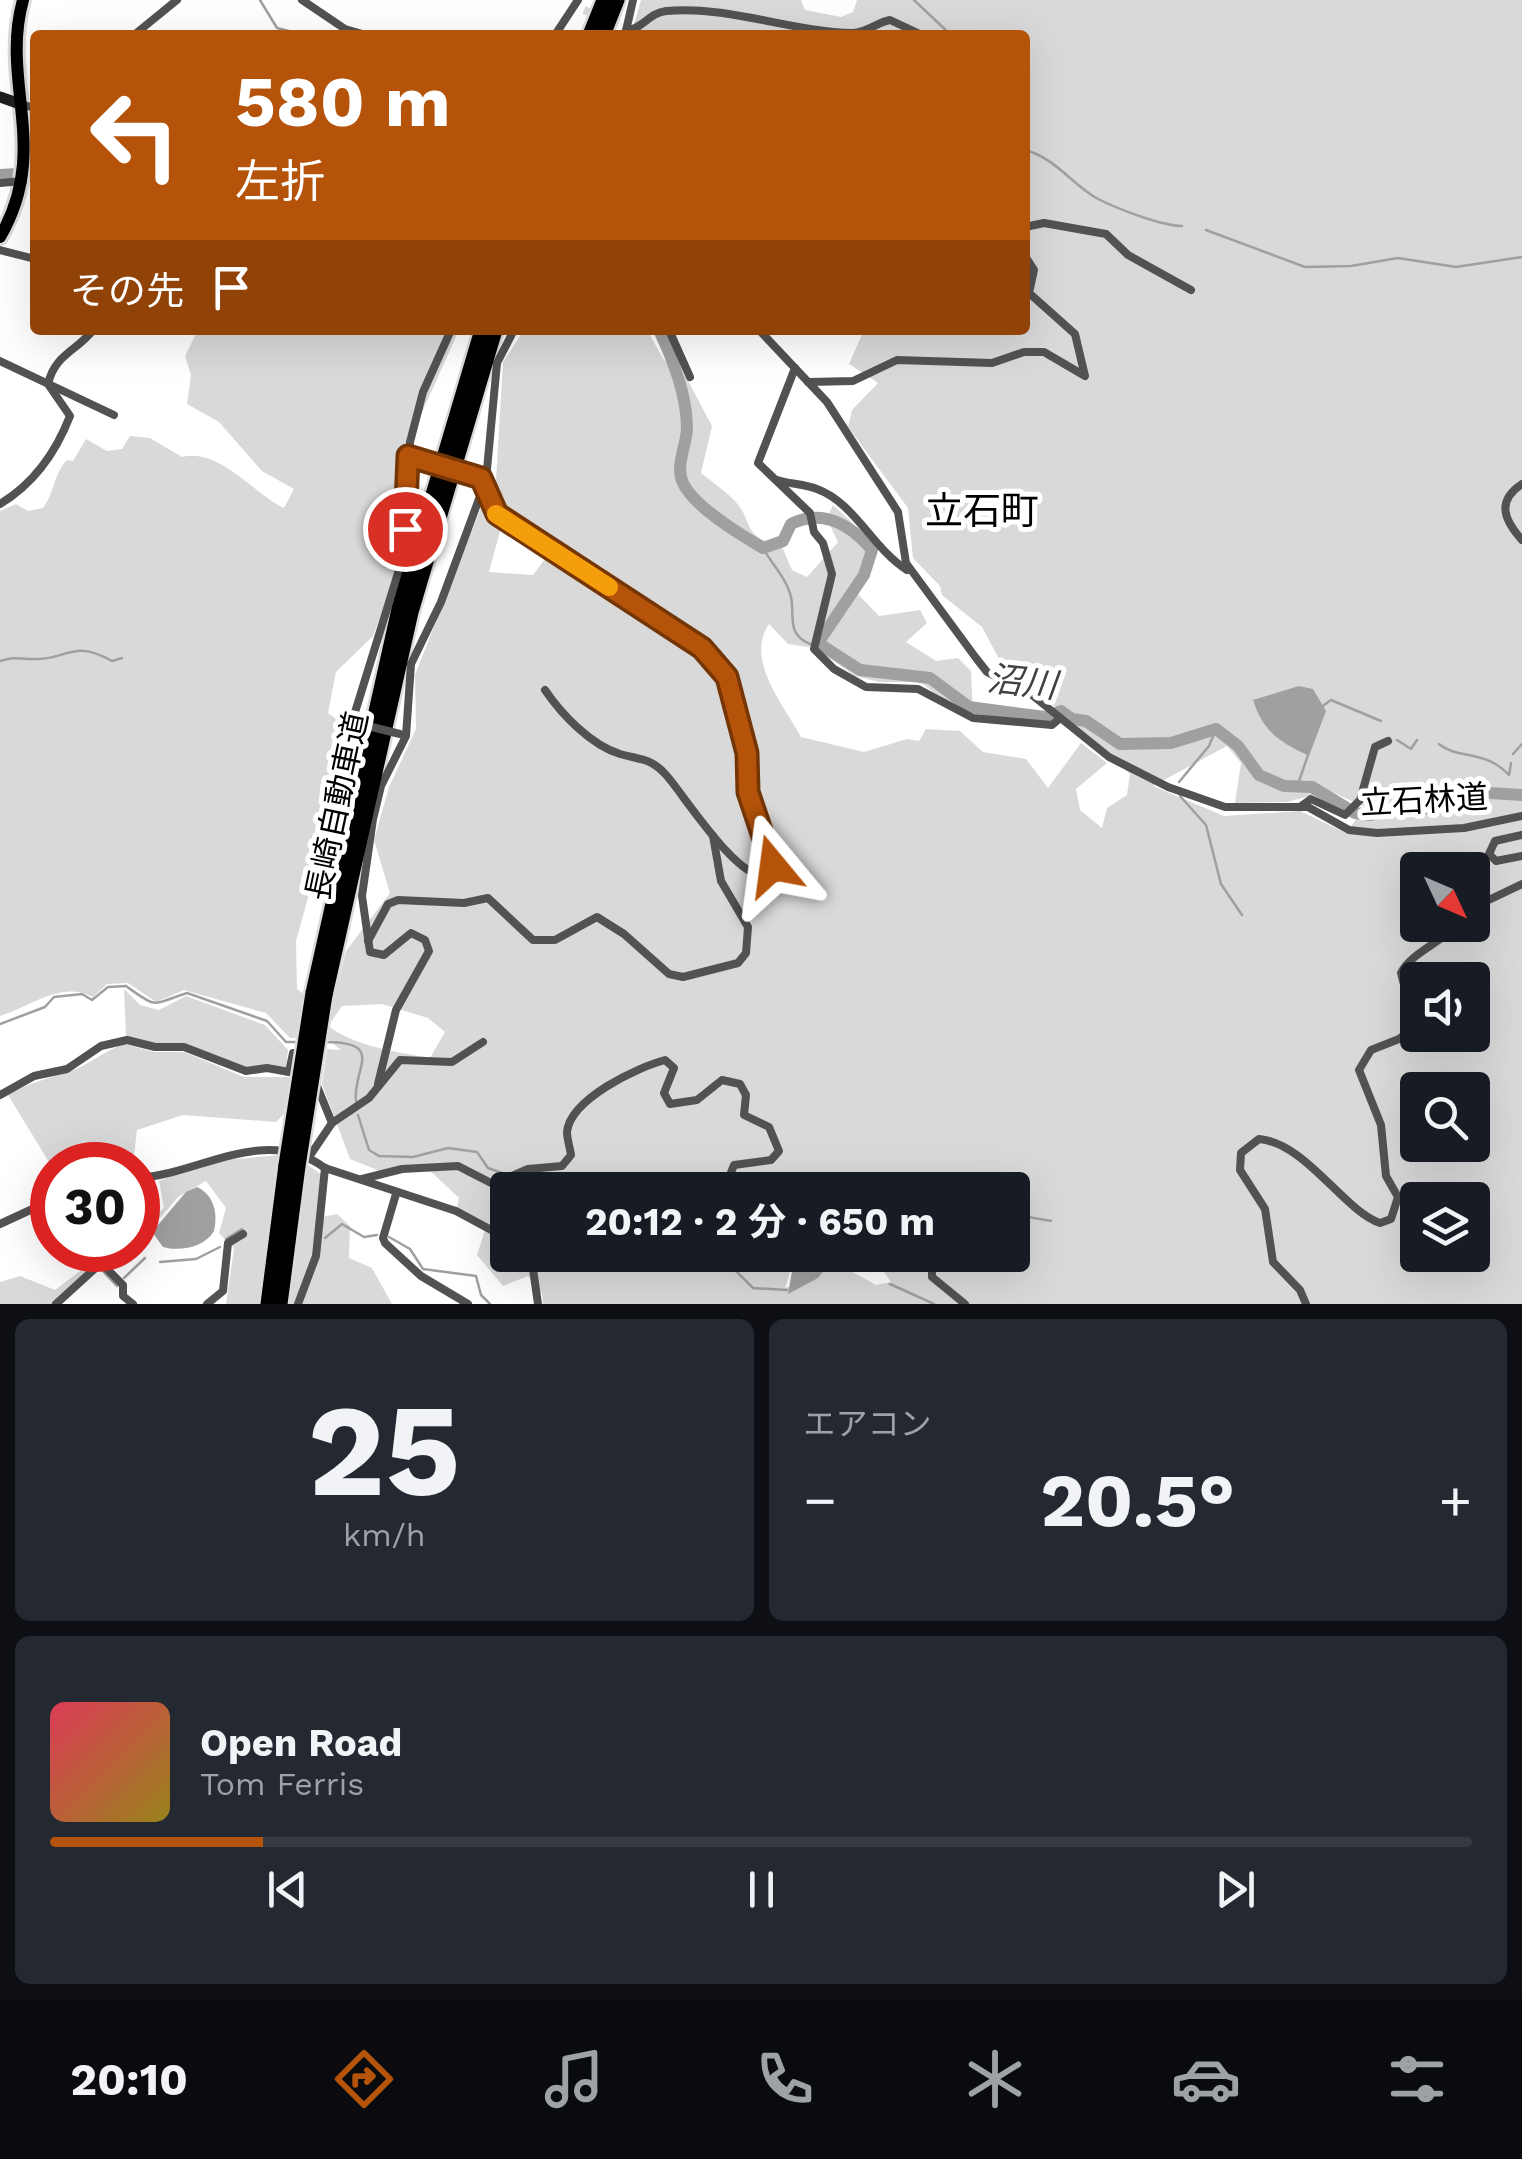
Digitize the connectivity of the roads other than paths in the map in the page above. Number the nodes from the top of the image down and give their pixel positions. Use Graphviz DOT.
graph roads {
  1 [pos="23,0"];
  2 [pos="177,0"];
  3 [pos="302,0"];
  4 [pos="604,0"];
  5 [pos="617,0"];
  6 [pos="633,0"];
  7 [pos="579,5"];
  8 [pos="624,29"];
  9 [pos="140,30"];
  10 [pos="349,30"];
  11 [pos="559,30"];
  12 [pos="592,30"];
  13 [pos="605,30"];
  14 [pos="835,30"];
  15 [pos="863,30"];
  16 [pos="911,30"];
  17 [pos="0,97"];
  18 [pos="30,102"];
  19 [pos="30,106"];
  20 [pos="30,116"];
  21 [pos="0,182"];
  22 [pos="23,182"];
  23 [pos="1030,226"];
  24 [pos="0,238"];
  25 [pos="0,250"];
  26 [pos="30,258"];
  27 [pos="1030,264"];
  28 [pos="1030,288"];
  29 [pos="1191,290"];
  30 [pos="1030,294"];
  31 [pos="87,335"];
  32 [pos="448,335"];
  33 [pos="481,335"];
  34 [pos="494,335"];
  35 [pos="511,335"];
  36 [pos="671,335"];
  37 [pos="764,335"];
  38 [pos="0,362"];
  39 [pos="794,368"];
  40 [pos="690,377"];
  41 [pos="808,382"];
  42 [pos="48,384"];
  43 [pos="114,415"];
  44 [pos="412,457"];
  45 [pos="777,480"];
  46 [pos="483,482"];
  47 [pos="1522,484"];
  48 [pos="0,504"];
  49 [pos="1522,540"];
  50 [pos="912,572"];
  51 [pos="545,690"];
  52 [pos="1059,718"];
  53 [pos="403,735"];
  54 [pos="1388,740"];
  55 [pos="1300,807"];
  56 [pos="1522,816"];
  57 [pos="1522,835"];
  58 [pos="713,836"];
  59 [pos="1522,856"];
  60 [pos="1522,884"];
  61 [pos="1490,896"];
  62 [pos="368,941"];
  63 [pos="1441,942"];
  64 [pos="319,994"];
  65 [pos="483,1042"];
  66 [pos="378,1084"];
  67 [pos="0,1095"];
  68 [pos="332,1123"];
  69 [pos="298,1163"];
  70 [pos="325,1168"];
  71 [pos="160,1172"];
  72 [pos="521,1172"];
  73 [pos="731,1172"];
  74 [pos="362,1179"];
  75 [pos="490,1181"];
  76 [pos="396,1194"];
  77 [pos="30,1210"];
  78 [pos="0,1224"];
  79 [pos="490,1229"];
  80 [pos="242,1234"];
  81 [pos="308,1242"];
  82 [pos="319,1242"];
  83 [pos="533,1272"];
  84 [pos="932,1272"];
  85 [pos="56,1304"];
  86 [pos="132,1304"];
  87 [pos="207,1304"];
  88 [pos="268,1304"];
  89 [pos="280,1304"];
  90 [pos="298,1304"];
  91 [pos="468,1304"];
  92 [pos="538,1304"];
  93 [pos="964,1304"];
  94 [pos="1306,1304"];
  1 -- 18 [label="main road"];
  2 -- 9 [label="street"];
  3 -- 10 [label="street"];
  4 -- 12 [label="highway"];
  5 -- 13 [label="highway"];
  6 -- 8 [label="street"];
  7 -- 11 [label="street"];
  8 -- 14 [label="street"];
  15 -- 16 [label="street"];
  17 -- 19 [label="street"];
  20 -- 22 [label="main road"];
  21 -- 22 [label="street"];
  22 -- 24 [label="main road"];
  23 -- 29 [label="street"];
  25 -- 26 [label="street"];
  27 -- 28 [label="street"];
  30 -- 41 [label="street"];
  31 -- 42 [label="street"];
  32 -- 44 [label="street"];
  33 -- 64 [label="highway, 長崎自動車道"];
  34 -- 64 [label="highway, 長崎自動車道"];
  35 -- 46 [label="street"];
  36 -- 40 [label="street"];
  37 -- 39 [label="street"];
  38 -- 42 [label="street"];
  39 -- 41 [label="street"];
  39 -- 45 [label="street"];
  41 -- 50 [label="street"];
  42 -- 43 [label="street"];
  42 -- 48 [label="street"];
  44 -- 46 [label="street, bridge"];
  44 -- 53 [label="street, bridge"];
  45 -- 50 [label="street"];
  45 -- 52 [label="street"];
  46 -- 53 [label="street"];
  46 -- 58 [label="street"];
  47 -- 49 [label="street"];
  50 -- 52 [label="street, 立石林道"];
  51 -- 58 [label="street"];
  52 -- 55 [label="street, 立石林道"];
  53 -- 62 [label="street"];
  54 -- 55 [label="street"];
  55 -- 56 [label="street, 立石林道"];
  57 -- 59 [label="street, 立石林道"];
  58 -- 62 [label="street"];
  60 -- 61 [label="street"];
  62 -- 66 [label="street"];
  63 -- 94 [label="street"];
  64 -- 69 [label="highway, 長崎自動車道, bridge"];
  65 -- 66 [label="street"];
  66 -- 68 [label="street"];
  67 -- 68 [label="street"];
  68 -- 69 [label="street"];
  69 -- 70 [label="street"];
  69 -- 71 [label="street"];
  69 -- 88 [label="highway, 長崎自動車道"];
  69 -- 89 [label="highway, 長崎自動車道"];
  70 -- 74 [label="street"];
  70 -- 82 [label="street"];
  72 -- 73 [label="street"];
  74 -- 75 [label="street"];
  74 -- 76 [label="street"];
  76 -- 79 [label="street"];
  76 -- 91 [label="street"];
  77 -- 78 [label="street"];
  80 -- 87 [label="street"];
  81 -- 82 [label="street"];
  82 -- 90 [label="street"];
  83 -- 92 [label="street"];
  84 -- 93 [label="street"];
  85 -- 86 [label="street"];
}
